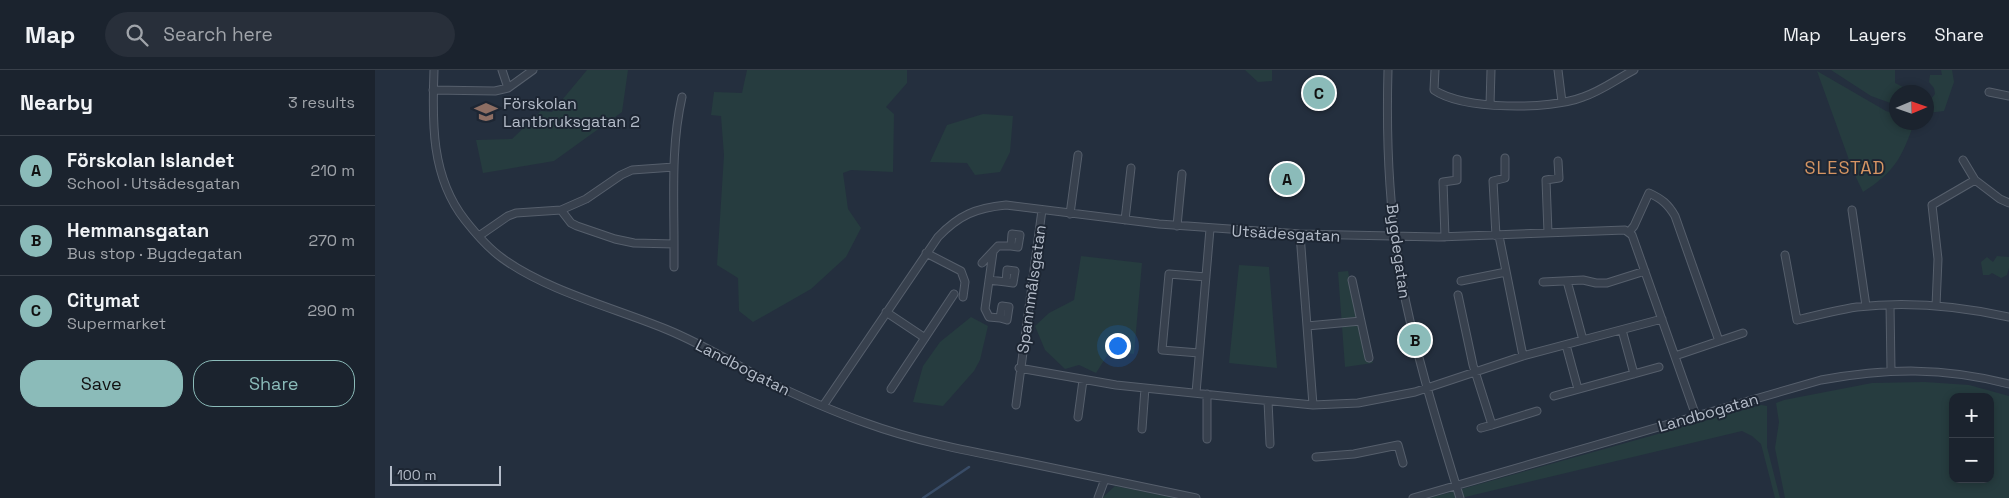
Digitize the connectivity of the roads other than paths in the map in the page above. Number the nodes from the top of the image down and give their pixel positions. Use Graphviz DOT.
graph roads {
  1 [pos="434,70"];
  2 [pos="502,70"];
  3 [pos="533,70"];
  4 [pos="1388,70"];
  5 [pos="1435,70"];
  6 [pos="1491,70"];
  7 [pos="1558,70"];
  8 [pos="1634,70"];
  9 [pos="508,88"];
  10 [pos="433,90"];
  11 [pos="1989,92"];
  12 [pos="2009,96"];
  13 [pos="682,97"];
  14 [pos="1562,102"];
  15 [pos="1490,105"];
  16 [pos="1078,155"];
  17 [pos="1505,158"];
  18 [pos="1457,159"];
  19 [pos="1558,160"];
  20 [pos="1963,160"];
  21 [pos="674,167"];
  22 [pos="1131,168"];
  23 [pos="1182,174"];
  24 [pos="1975,180"];
  25 [pos="2009,203"];
  26 [pos="561,210"];
  27 [pos="1043,210"];
  28 [pos="1852,210"];
  29 [pos="1070,214"];
  30 [pos="1125,220"];
  31 [pos="1177,226"];
  32 [pos="1211,229"];
  33 [pos="1629,232"];
  34 [pos="1548,233"];
  35 [pos="1300,234"];
  36 [pos="479,236"];
  37 [pos="1497,236"];
  38 [pos="1395,237"];
  39 [pos="1445,237"];
  40 [pos="674,244"];
  41 [pos="1011,246"];
  42 [pos="993,252"];
  43 [pos="926,254"];
  44 [pos="1785,255"];
  45 [pos="981,263"];
  46 [pos="674,267"];
  47 [pos="1645,271"];
  48 [pos="1506,272"];
  49 [pos="1206,277"];
  50 [pos="989,280"];
  51 [pos="1352,280"];
  52 [pos="1461,281"];
  53 [pos="1567,281"];
  54 [pos="1005,282"];
  55 [pos="1543,282"];
  56 [pos="954,294"];
  57 [pos="1458,295"];
  58 [pos="963,297"];
  59 [pos="1890,305"];
  60 [pos="1866,306"];
  61 [pos="1936,306"];
  62 [pos="886,312"];
  63 [pos="2009,317"];
  64 [pos="1000,318"];
  65 [pos="1662,319"];
  66 [pos="1361,321"];
  67 [pos="1307,326"];
  68 [pos="1622,330"];
  69 [pos="1743,333"];
  70 [pos="925,338"];
  71 [pos="1583,340"];
  72 [pos="1719,341"];
  73 [pos="1566,345"];
  74 [pos="1199,353"];
  75 [pos="1523,356"];
  76 [pos="1675,356"];
  77 [pos="1369,358"];
  78 [pos="1659,366"];
  79 [pos="1019,368"];
  80 [pos="1891,370"];
  81 [pos="1475,372"];
  82 [pos="1634,374"];
  83 [pos="1083,380"];
  84 [pos="2009,384"];
  85 [pos="1145,388"];
  86 [pos="1428,388"];
  87 [pos="891,389"];
  88 [pos="1578,389"];
  89 [pos="1196,393"];
  90 [pos="1207,394"];
  91 [pos="1554,396"];
  92 [pos="1268,401"];
  93 [pos="1015,405"];
  94 [pos="1313,405"];
  95 [pos="823,406"];
  96 [pos="1537,411"];
  97 [pos="1696,416"];
  98 [pos="1078,417"];
  99 [pos="1492,425"];
  100 [pos="1481,428"];
  101 [pos="1142,429"];
  102 [pos="1207,439"];
  103 [pos="1270,444"];
  104 [pos="1316,457"];
  105 [pos="1403,463"];
  106 [pos="1105,479"];
  107 [pos="1456,486"];
  108 [pos="1098,498"];
  109 [pos="1196,498"];
  110 [pos="1413,498"];
  111 [pos="1460,498"];
  1 -- 10 [label="street, Landbogatan"];
  2 -- 9 [label="street"];
  3 -- 9 [label="street"];
  4 -- 38 [label="street, Bygdegatan"];
  5 -- 15 [label="street"];
  6 -- 15 [label="street"];
  7 -- 14 [label="street"];
  8 -- 14 [label="street"];
  9 -- 10 [label="street"];
  10 -- 36 [label="street, Landbogatan"];
  11 -- 12 [label="street"];
  13 -- 21 [label="street"];
  14 -- 15 [label="street"];
  16 -- 29 [label="street"];
  17 -- 37 [label="street"];
  18 -- 39 [label="street"];
  19 -- 34 [label="street"];
  20 -- 24 [label="street"];
  21 -- 26 [label="street"];
  21 -- 40 [label="street"];
  22 -- 30 [label="street"];
  23 -- 31 [label="street"];
  24 -- 25 [label="street"];
  24 -- 61 [label="street"];
  26 -- 36 [label="street"];
  26 -- 40 [label="street"];
  27 -- 29 [label="street, Utsädesgatan"];
  27 -- 43 [label="street, Utsädesgatan"];
  27 -- 79 [label="street, Spannmålsgatan"];
  28 -- 60 [label="street"];
  29 -- 30 [label="street, Utsädesgatan"];
  30 -- 31 [label="street, Utsädesgatan"];
  31 -- 32 [label="street, Utsädesgatan"];
  32 -- 35 [label="street, Utsädesgatan"];
  32 -- 49 [label="street"];
  33 -- 34 [label="street, Utsädesgatan"];
  33 -- 47 [label="street"];
  33 -- 72 [label="street"];
  34 -- 37 [label="street, Utsädesgatan"];
  35 -- 38 [label="street, Utsädesgatan"];
  35 -- 67 [label="street"];
  36 -- 95 [label="street, Landbogatan"];
  37 -- 39 [label="street, Utsädesgatan"];
  37 -- 48 [label="street"];
  38 -- 39 [label="street, Utsädesgatan"];
  38 -- 86 [label="street, Bygdegatan"];
  40 -- 46 [label="street"];
  41 -- 42 [label="street"];
  42 -- 45 [label="street"];
  42 -- 50 [label="street"];
  43 -- 58 [label="street"];
  43 -- 62 [label="street, Utsädesgatan"];
  44 -- 60 [label="street"];
  47 -- 53 [label="street"];
  47 -- 65 [label="street"];
  48 -- 52 [label="street"];
  48 -- 75 [label="street"];
  49 -- 74 [label="street"];
  49 -- 74 [label="street"];
  50 -- 54 [label="street"];
  50 -- 64 [label="street"];
  51 -- 66 [label="street"];
  53 -- 55 [label="street"];
  53 -- 71 [label="street"];
  56 -- 70 [label="street"];
  57 -- 81 [label="street"];
  59 -- 60 [label="street"];
  59 -- 61 [label="street"];
  59 -- 80 [label="street"];
  61 -- 63 [label="street"];
  62 -- 70 [label="street"];
  62 -- 95 [label="street, Utsädesgatan"];
  65 -- 68 [label="street, Spannmålsgatan"];
  65 -- 76 [label="street"];
  66 -- 67 [label="street"];
  66 -- 77 [label="street"];
  67 -- 94 [label="street"];
  68 -- 71 [label="street, Spannmålsgatan"];
  68 -- 82 [label="street"];
  69 -- 72 [label="street"];
  70 -- 87 [label="street"];
  71 -- 73 [label="street, Spannmålsgatan"];
  72 -- 76 [label="street"];
  73 -- 75 [label="street, Spannmålsgatan"];
  73 -- 88 [label="street"];
  74 -- 89 [label="street"];
  75 -- 81 [label="street, Spannmålsgatan"];
  76 -- 97 [label="street"];
  78 -- 82 [label="street"];
  79 -- 83 [label="street, Spannmålsgatan"];
  79 -- 93 [label="street, Spannmålsgatan"];
  80 -- 84 [label="street, Landbogatan"];
  80 -- 97 [label="street, Landbogatan"];
  81 -- 86 [label="street, Spannmålsgatan"];
  81 -- 99 [label="street"];
  82 -- 88 [label="street"];
  83 -- 85 [label="street, Spannmålsgatan"];
  83 -- 98 [label="street"];
  85 -- 89 [label="street, Spannmålsgatan"];
  85 -- 101 [label="street"];
  86 -- 94 [label="street, Spannmålsgatan"];
  86 -- 107 [label="street, Bygdegatan"];
  88 -- 91 [label="street"];
  89 -- 90 [label="street, Spannmålsgatan"];
  90 -- 92 [label="street, Spannmålsgatan"];
  90 -- 102 [label="street"];
  92 -- 94 [label="street, Spannmålsgatan"];
  92 -- 103 [label="street"];
  95 -- 106 [label="street, Landbogatan"];
  96 -- 99 [label="street"];
  97 -- 107 [label="street, Landbogatan"];
  99 -- 100 [label="street"];
  104 -- 105 [label="street"];
  106 -- 108 [label="street"];
  106 -- 109 [label="street, Landbogatan"];
  107 -- 110 [label="street, Landbogatan"];
  107 -- 111 [label="street, Bygdegatan"];
}
